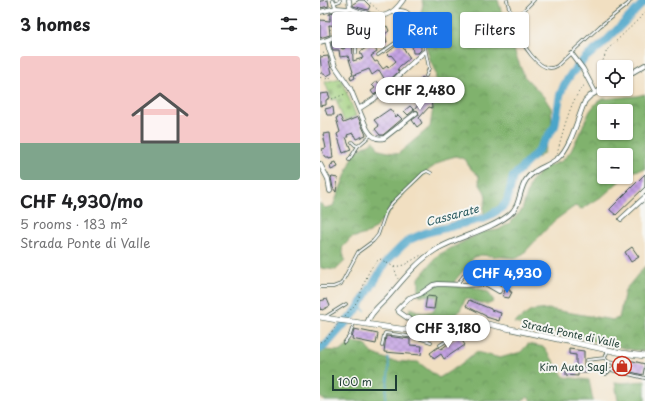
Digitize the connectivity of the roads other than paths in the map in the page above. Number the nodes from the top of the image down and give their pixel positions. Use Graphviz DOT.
graph roads {
  1 [pos="340,0"];
  2 [pos="349,0"];
  3 [pos="403,0"];
  4 [pos="507,0"];
  5 [pos="534,0"];
  6 [pos="630,0"];
  7 [pos="333,1"];
  8 [pos="336,8"];
  9 [pos="348,8"];
  10 [pos="320,12"];
  11 [pos="347,12"];
  12 [pos="358,12"];
  13 [pos="394,12"];
  14 [pos="396,12"];
  15 [pos="405,12"];
  16 [pos="510,12"];
  17 [pos="522,12"];
  18 [pos="393,13"];
  19 [pos="385,15"];
  20 [pos="330,39"];
  21 [pos="320,42"];
  22 [pos="393,44"];
  23 [pos="356,48"];
  24 [pos="424,48"];
  25 [pos="527,48"];
  26 [pos="424,52"];
  27 [pos="356,53"];
  28 [pos="571,53"];
  29 [pos="378,55"];
  30 [pos="645,65"];
  31 [pos="633,72"];
  32 [pos="426,76"];
  33 [pos="595,92"];
  34 [pos="360,108"];
  35 [pos="416,113"];
  36 [pos="371,135"];
  37 [pos="352,142"];
  38 [pos="358,146"];
  39 [pos="349,160"];
  40 [pos="320,164"];
  41 [pos="431,173"];
  42 [pos="330,191"];
  43 [pos="645,197"];
  44 [pos="621,219"];
  45 [pos="475,261"];
  46 [pos="506,267"];
  47 [pos="457,284"];
  48 [pos="320,287"];
  49 [pos="346,304"];
  50 [pos="322,318"];
  51 [pos="354,322"];
  52 [pos="470,323"];
  53 [pos="367,324"];
  54 [pos="447,327"];
  55 [pos="418,330"];
  56 [pos="417,337"];
  57 [pos="431,342"];
  58 [pos="344,343"];
  59 [pos="440,345"];
  60 [pos="382,346"];
  61 [pos="608,349"];
  62 [pos="645,356"];
  63 [pos="605,358"];
  64 [pos="587,360"];
  65 [pos="612,370"];
  66 [pos="606,374"];
  67 [pos="645,378"];
  1 -- 7 [label="lane"];
  2 -- 9 [label="street"];
  3 -- 13 [label="street"];
  4 -- 16 [label="lane"];
  5 -- 17 [label="lane"];
  6 -- 28 [label="lane"];
  7 -- 8 [label="street"];
  8 -- 9 [label="street"];
  8 -- 10 [label="street"];
  9 -- 11 [label="street"];
  9 -- 12 [label="street"];
  14 -- 15 [label="street"];
  18 -- 19 [label="street"];
  20 -- 21 [label="street"];
  20 -- 34 [label="street"];
  22 -- 29 [label="lane"];
  23 -- 27 [label="lane"];
  24 -- 26 [label="lane"];
  25 -- 28 [label="lane"];
  26 -- 32 [label="lane"];
  26 -- 34 [label="street"];
  28 -- 33 [label="street"];
  30 -- 31 [label="street"];
  33 -- 53 [label="street"];
  34 -- 36 [label="street"];
  35 -- 36 [label="street"];
  36 -- 38 [label="lane"];
  37 -- 38 [label="lane"];
  38 -- 39 [label="lane"];
  40 -- 42 [label="street"];
  41 -- 48 [label="lane"];
  43 -- 44 [label="street"];
  45 -- 47 [label="lane"];
  46 -- 47 [label="street, Strada Ponte di Valle"];
  47 -- 54 [label="street, Strada Ponte di Valle"];
  49 -- 50 [label="lane"];
  50 -- 51 [label="street, Strada Ponte di Valle, bridge"];
  51 -- 53 [label="street, Strada Ponte di Valle"];
  51 -- 58 [label="lane"];
  52 -- 54 [label="street, Strada Ponte di Valle"];
  52 -- 59 [label="lane"];
  52 -- 61 [label="street, Strada Ponte di Valle"];
  53 -- 55 [label="street, Strada Ponte di Valle"];
  54 -- 55 [label="street, Strada Ponte di Valle"];
  55 -- 56 [label="lane"];
  56 -- 57 [label="lane"];
  56 -- 60 [label="lane"];
  61 -- 62 [label="street, Strada Ponte di Valle"];
  61 -- 63 [label="lane"];
  63 -- 64 [label="lane"];
  63 -- 65 [label="lane"];
  65 -- 66 [label="lane"];
  65 -- 67 [label="lane"];
}
